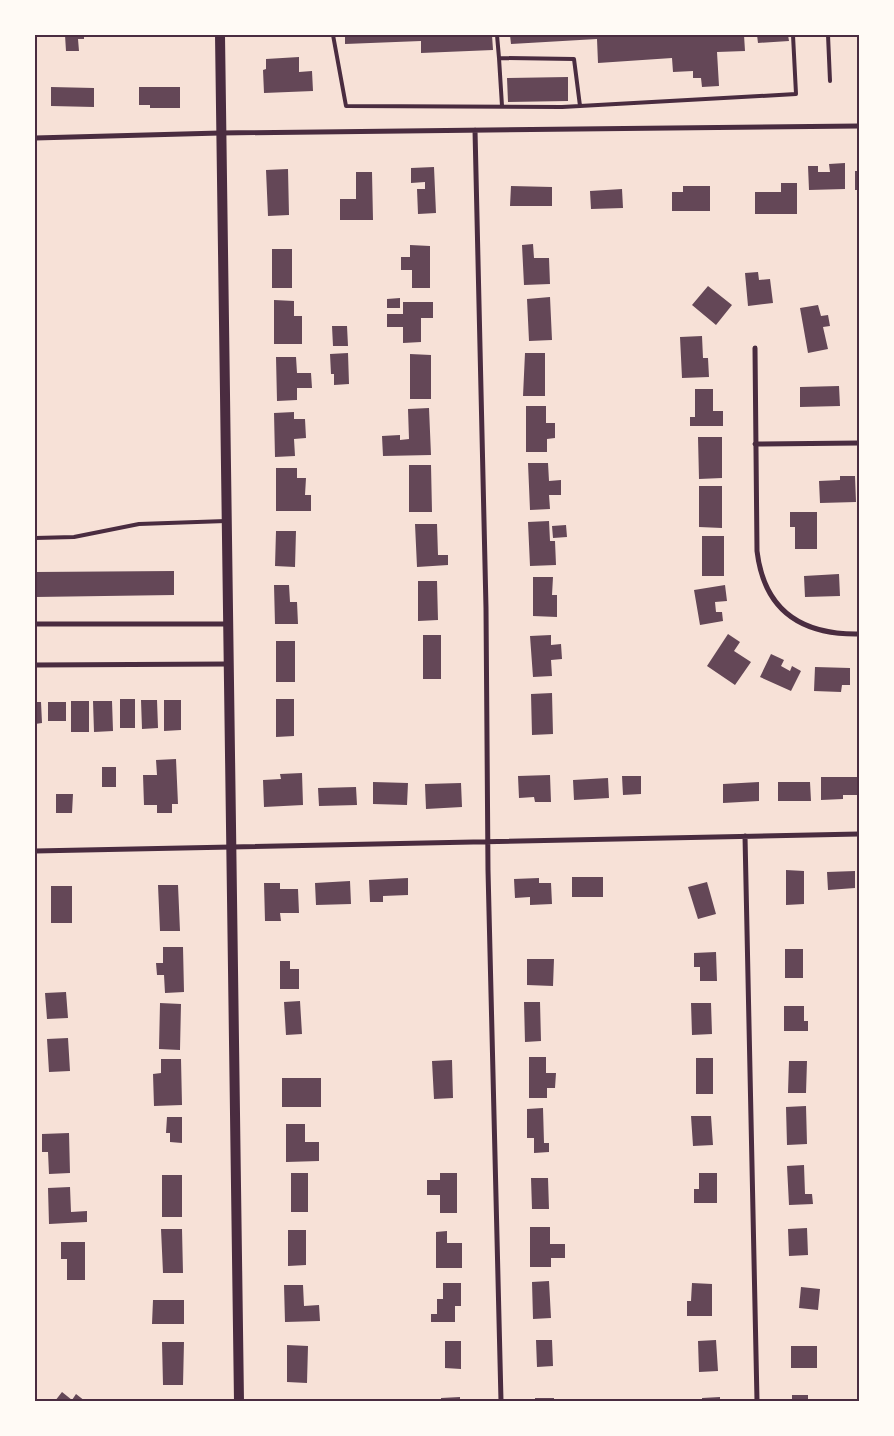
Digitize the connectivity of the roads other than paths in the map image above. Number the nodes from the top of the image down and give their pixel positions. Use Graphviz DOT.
graph roads {
  1 [pos="220,35"];
  2 [pos="332,35"];
  3 [pos="497,35"];
  4 [pos="793,35"];
  5 [pos="828,35"];
  6 [pos="499,58"];
  7 [pos="830,81"];
  8 [pos="502,106"];
  9 [pos="580,106"];
  10 [pos="859,126"];
  11 [pos="475,130"];
  12 [pos="220,133"];
  13 [pos="35,138"];
  14 [pos="755,348"];
  15 [pos="859,442"];
  16 [pos="755,444"];
  17 [pos="226,520"];
  18 [pos="35,538"];
  19 [pos="35,624"];
  20 [pos="228,624"];
  21 [pos="859,634"];
  22 [pos="228,664"];
  23 [pos="35,665"];
  24 [pos="859,834"];
  25 [pos="745,836"];
  26 [pos="488,841"];
  27 [pos="231,845"];
  28 [pos="35,850"];
  29 [pos="239,1401"];
  30 [pos="501,1401"];
  31 [pos="757,1401"];
  1 -- 12 [label="main road"];
  2 -- 8 [label="lane"];
  3 -- 6 [label="lane"];
  4 -- 9 [label="lane"];
  5 -- 7 [label="lane"];
  6 -- 8 [label="lane"];
  6 -- 9 [label="lane"];
  8 -- 9 [label="lane"];
  10 -- 11 [label="street"];
  11 -- 12 [label="street"];
  11 -- 26 [label="street"];
  12 -- 13 [label="street"];
  12 -- 17 [label="main road"];
  14 -- 16 [label="street"];
  15 -- 16 [label="street"];
  16 -- 21 [label="street"];
  17 -- 18 [label="lane"];
  17 -- 20 [label="main road"];
  19 -- 20 [label="street"];
  20 -- 22 [label="main road"];
  22 -- 23 [label="street"];
  22 -- 27 [label="main road"];
  24 -- 25 [label="street"];
  25 -- 26 [label="street"];
  25 -- 31 [label="street"];
  26 -- 27 [label="street"];
  26 -- 30 [label="street"];
  27 -- 28 [label="street"];
  27 -- 29 [label="main road"];
}
